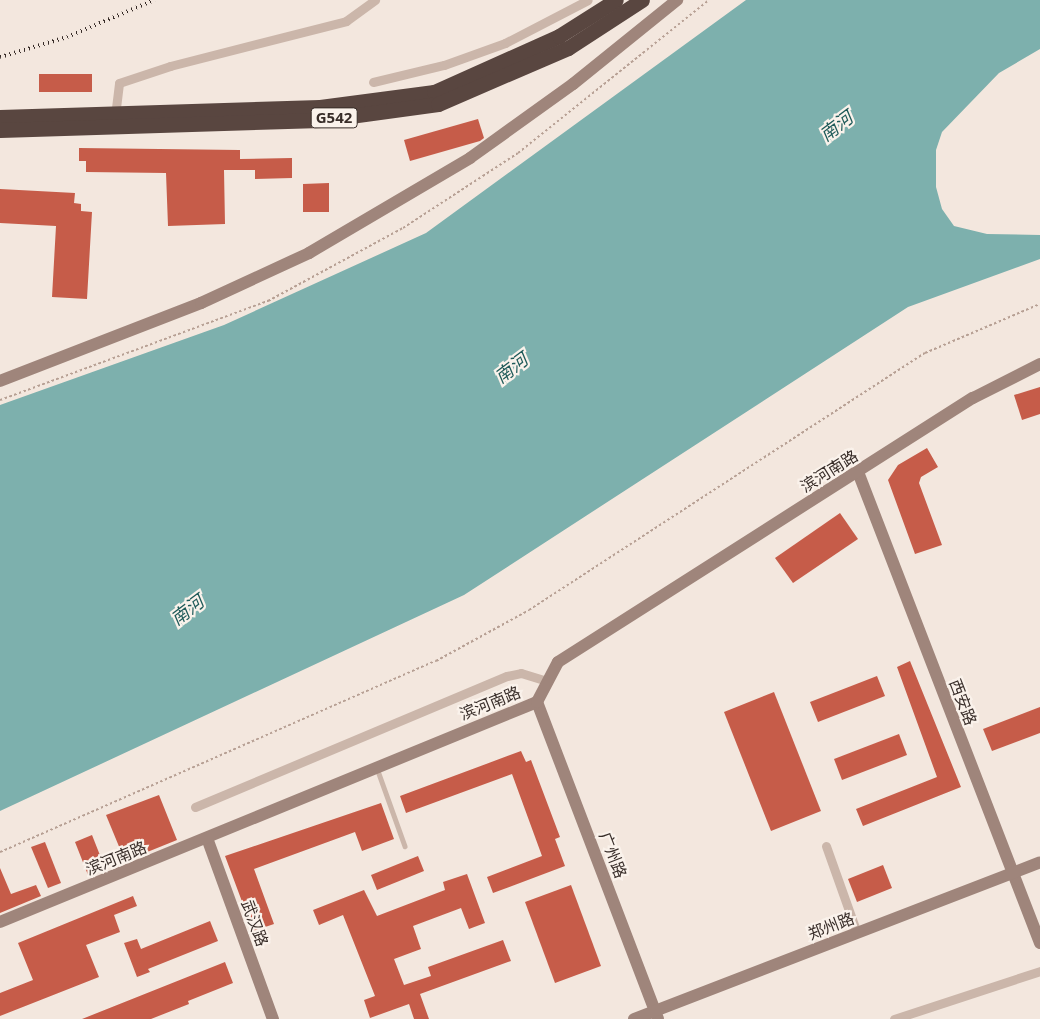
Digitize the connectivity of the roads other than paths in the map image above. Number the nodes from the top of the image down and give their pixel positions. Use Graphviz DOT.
graph roads {
  1 [pos="375,0"];
  2 [pos="588,0"];
  3 [pos="616,0"];
  4 [pos="642,0"];
  5 [pos="672,2"];
  6 [pos="373,82"];
  7 [pos="0,117"];
  8 [pos="115,119"];
  9 [pos="0,130"];
  10 [pos="1040,364"];
  11 [pos="0,381"];
  12 [pos="858,472"];
  13 [pos="548,681"];
  14 [pos="537,702"];
  15 [pos="376,767"];
  16 [pos="195,807"];
  17 [pos="207,838"];
  18 [pos="405,846"];
  19 [pos="826,846"];
  20 [pos="1040,862"];
  21 [pos="1011,873"];
  22 [pos="0,922"];
  23 [pos="857,933"];
  24 [pos="1040,943"];
  25 [pos="1040,971"];
  26 [pos="656,1015"];
  27 [pos="273,1019"];
  28 [pos="634,1019"];
  29 [pos="894,1019"];
  1 -- 8 [label="street"];
  2 -- 6 [label="street"];
  3 -- 8 [label="highway, G542"];
  4 -- 8 [label="highway, G542"];
  5 -- 11 [label="street"];
  7 -- 8 [label="highway, G542"];
  8 -- 9 [label="highway, G542"];
  10 -- 12 [label="street, 滨河南路"];
  12 -- 13 [label="street, 滨河南路"];
  12 -- 21 [label="street, 西安路"];
  13 -- 14 [label="street, 滨河南路"];
  13 -- 16 [label="street"];
  14 -- 15 [label="street, 滨河南路"];
  14 -- 26 [label="street, 广州路"];
  15 -- 17 [label="street, 滨河南路"];
  15 -- 18 [label="lane"];
  17 -- 22 [label="street, 滨河南路"];
  17 -- 27 [label="street, 武汉路"];
  19 -- 23 [label="street"];
  20 -- 21 [label="street, 郑州路"];
  21 -- 23 [label="street, 郑州路"];
  21 -- 24 [label="street, 西安路"];
  23 -- 26 [label="street, 郑州路"];
  25 -- 29 [label="street"];
  26 -- 28 [label="street, 郑州路"];
}
